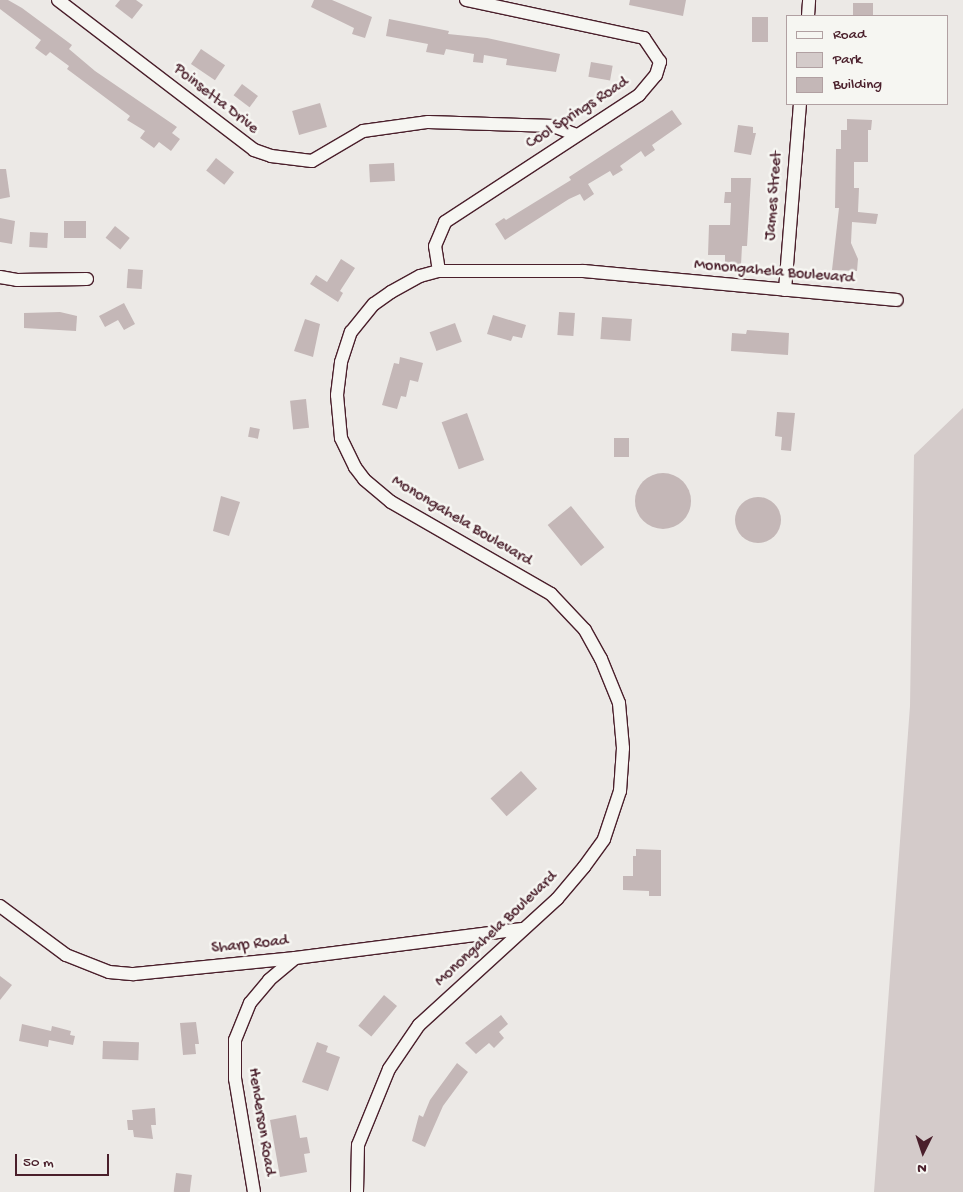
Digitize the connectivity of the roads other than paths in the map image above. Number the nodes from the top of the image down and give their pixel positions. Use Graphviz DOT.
graph roads {
  1 [pos="58,0"];
  2 [pos="466,0"];
  3 [pos="809,0"];
  4 [pos="808,15"];
  5 [pos="800,105"];
  6 [pos="576,135"];
  7 [pos="439,271"];
  8 [pos="0,277"];
  9 [pos="87,279"];
  10 [pos="786,290"];
  11 [pos="897,300"];
  12 [pos="0,906"];
  13 [pos="522,929"];
  14 [pos="295,958"];
  15 [pos="254,1192"];
  16 [pos="357,1192"];
  1 -- 6 [label="street, Poinsetta Drive"];
  2 -- 6 [label="street, Cool Springs Road"];
  3 -- 4 [label="street"];
  5 -- 10 [label="street, James Street"];
  6 -- 7 [label="street, Cool Springs Road"];
  7 -- 10 [label="street, Monongahela Boulevard"];
  7 -- 13 [label="street, Monongahela Boulevard"];
  8 -- 9 [label="street"];
  10 -- 11 [label="street, Monongahela Boulevard"];
  12 -- 14 [label="street, Sharp Road"];
  13 -- 14 [label="street, Sharp Road"];
  13 -- 16 [label="street, Monongahela Boulevard"];
  14 -- 15 [label="street, Henderson Road"];
}
